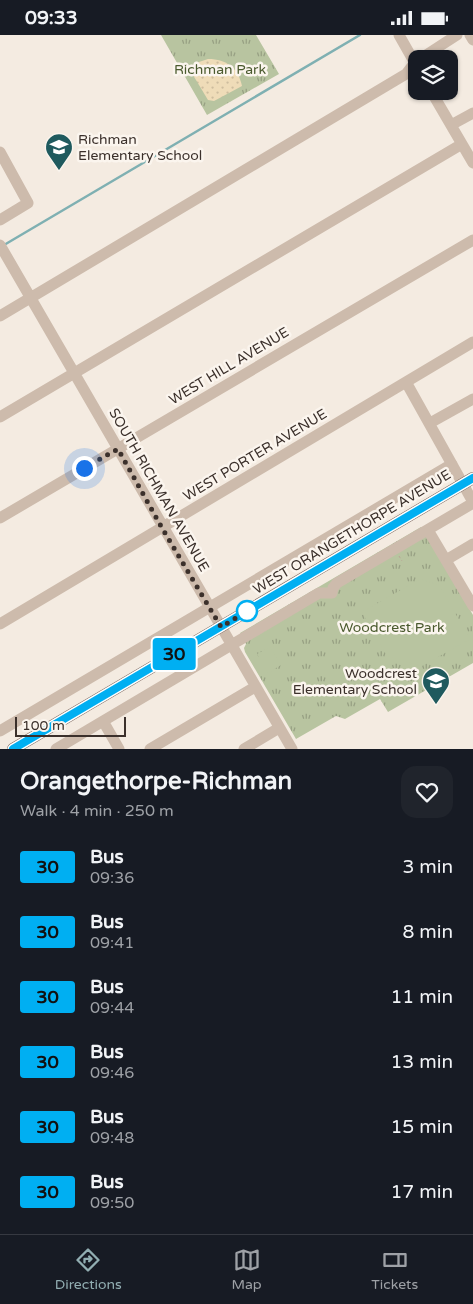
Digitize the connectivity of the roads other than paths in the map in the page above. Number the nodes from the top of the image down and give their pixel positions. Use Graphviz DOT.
graph roads {
  1 [pos="399,35"];
  2 [pos="457,35"];
  3 [pos="470,35"];
  4 [pos="473,40"];
  5 [pos="409,50"];
  6 [pos="435,50"];
  7 [pos="408,72"];
  8 [pos="436,100"];
  9 [pos="473,113"];
  10 [pos="451,125"];
  11 [pos="462,144"];
  12 [pos="0,152"];
  13 [pos="473,163"];
  14 [pos="0,220"];
  15 [pos="473,239"];
  16 [pos="0,245"];
  17 [pos="31,297"];
  18 [pos="0,315"];
  19 [pos="473,342"];
  20 [pos="75,373"];
  21 [pos="406,382"];
  22 [pos="473,399"];
  23 [pos="0,417"];
  24 [pos="430,423"];
  25 [pos="118,449"];
  26 [pos="452,464"];
  27 [pos="468,481"];
  28 [pos="473,503"];
  29 [pos="0,518"];
  30 [pos="162,528"];
  31 [pos="428,530"];
  32 [pos="473,544"];
  33 [pos="446,559"];
  34 [pos="473,606"];
  35 [pos="210,607"];
  36 [pos="0,624"];
  37 [pos="221,627"];
  38 [pos="231,645"];
  39 [pos="255,687"];
  40 [pos="103,721"];
  41 [pos="279,728"];
  42 [pos="0,731"];
  43 [pos="13,749"];
  44 [pos="56,749"];
  45 [pos="119,749"];
  46 [pos="150,749"];
  47 [pos="244,749"];
  48 [pos="292,749"];
  1 -- 5 [label="street"];
  2 -- 6 [label="street"];
  3 -- 4 [label="street"];
  7 -- 17 [label="street"];
  8 -- 10 [label="street"];
  9 -- 10 [label="street"];
  10 -- 11 [label="street"];
  11 -- 13 [label="street"];
  11 -- 20 [label="street"];
  12 -- 14 [label="street"];
  15 -- 25 [label="street, WEST HILL AVENUE"];
  16 -- 17 [label="street, SOUTH RICHMAN AVENUE"];
  17 -- 18 [label="street"];
  17 -- 20 [label="street, SOUTH RICHMAN AVENUE"];
  19 -- 21 [label="street, WEST PORTER AVENUE"];
  20 -- 23 [label="street"];
  20 -- 25 [label="street, SOUTH RICHMAN AVENUE"];
  21 -- 24 [label="street"];
  21 -- 30 [label="street, WEST PORTER AVENUE"];
  22 -- 24 [label="street"];
  24 -- 26 [label="street"];
  25 -- 29 [label="street, WEST HILL AVENUE"];
  25 -- 30 [label="street, SOUTH RICHMAN AVENUE"];
  26 -- 27 [label="street"];
  26 -- 35 [label="street"];
  27 -- 28 [label="street"];
  27 -- 37 [label="main road, WEST ORANGETHORPE AVENUE"];
  28 -- 31 [label="street"];
  30 -- 35 [label="street, SOUTH RICHMAN AVENUE"];
  30 -- 36 [label="street, WEST PORTER AVENUE"];
  31 -- 33 [label="street"];
  31 -- 38 [label="street"];
  32 -- 33 [label="street"];
  33 -- 34 [label="street"];
  35 -- 37 [label="street, SOUTH RICHMAN AVENUE"];
  35 -- 42 [label="street"];
  37 -- 38 [label="street, SOUTH RICHMAN AVENUE"];
  37 -- 43 [label="main road, WEST ORANGETHORPE AVENUE"];
  38 -- 39 [label="street, SOUTH RICHMAN AVENUE"];
  38 -- 40 [label="street"];
  39 -- 41 [label="street, SOUTH RICHMAN AVENUE"];
  39 -- 46 [label="street"];
  40 -- 44 [label="street"];
  40 -- 45 [label="street"];
  41 -- 47 [label="street"];
  41 -- 48 [label="street, SOUTH RICHMAN AVENUE"];
}
